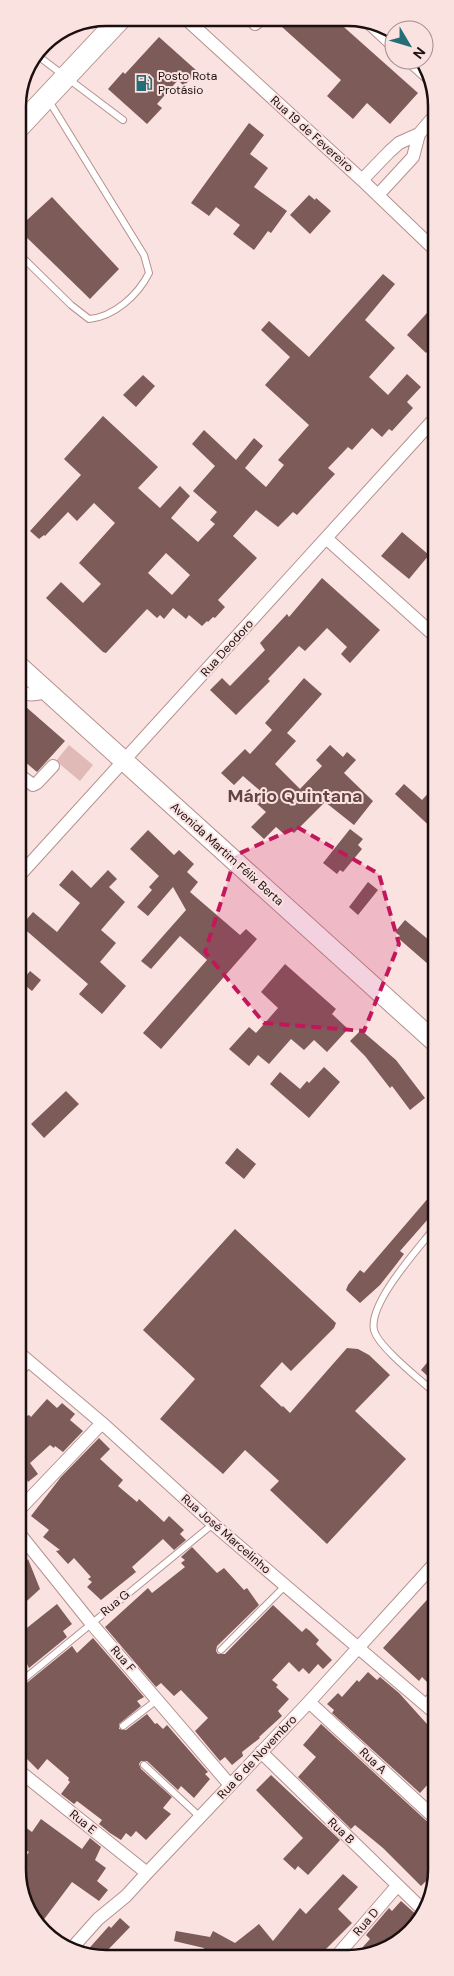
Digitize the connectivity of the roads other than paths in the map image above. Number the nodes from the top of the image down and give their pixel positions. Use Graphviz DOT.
graph roads {
  1 [pos="114,26"];
  2 [pos="195,26"];
  3 [pos="42,59"];
  4 [pos="65,78"];
  5 [pos="47,97"];
  6 [pos="26,119"];
  7 [pos="122,120"];
  8 [pos="428,123"];
  9 [pos="419,134"];
  10 [pos="362,180"];
  11 [pos="378,195"];
  12 [pos="428,242"];
  13 [pos="26,262"];
  14 [pos="428,427"];
  15 [pos="326,538"];
  16 [pos="428,630"];
  17 [pos="26,673"];
  18 [pos="46,692"];
  19 [pos="26,693"];
  20 [pos="124,762"];
  21 [pos="53,766"];
  22 [pos="26,780"];
  23 [pos="26,868"];
  24 [pos="428,1036"];
  25 [pos="428,1236"];
  26 [pos="28,1360"];
  27 [pos="428,1387"];
  28 [pos="102,1423"];
  29 [pos="26,1503"];
  30 [pos="212,1524"];
  31 [pos="26,1542"];
  32 [pos="428,1571"];
  33 [pos="286,1585"];
  34 [pos="91,1622"];
  35 [pos="359,1647"];
  36 [pos="221,1650"];
  37 [pos="26,1677"];
  38 [pos="157,1700"];
  39 [pos="309,1702"];
  40 [pos="426,1705"];
  41 [pos="123,1726"];
  42 [pos="261,1752"];
  43 [pos="144,1765"];
  44 [pos="26,1776"];
  45 [pos="230,1785"];
  46 [pos="428,1812"];
  47 [pos="200,1818"];
  48 [pos="147,1873"];
  49 [pos="397,1886"];
  50 [pos="419,1906"];
  51 [pos="77,1943"];
  52 [pos="342,1950"];
  1 -- 4 [label="main road"];
  2 -- 10 [label="street, Rua 19 de Fevereiro"];
  3 -- 4 [label="lane"];
  4 -- 5 [label="main road"];
  4 -- 7 [label="lane"];
  5 -- 6 [label="main road"];
  5 -- 13 [label="lane"];
  8 -- 9 [label="street"];
  9 -- 10 [label="street"];
  9 -- 11 [label="street"];
  10 -- 11 [label="street, Rua 19 de Fevereiro"];
  11 -- 12 [label="street, Rua 19 de Fevereiro"];
  14 -- 15 [label="street, Rua Deodoro"];
  15 -- 16 [label="street"];
  15 -- 20 [label="street, Rua Deodoro"];
  17 -- 18 [label="street, Avenida Martim Félix Berta"];
  18 -- 19 [label="street"];
  18 -- 20 [label="street, Avenida Martim Félix Berta"];
  20 -- 23 [label="street, Rua Deodoro"];
  20 -- 24 [label="street, Avenida Martim Félix Berta"];
  21 -- 22 [label="street"];
  25 -- 27 [label="lane"];
  26 -- 28 [label="street, Rua José Marcelinho"];
  28 -- 29 [label="street"];
  28 -- 30 [label="street, Rua José Marcelinho"];
  30 -- 33 [label="street, Rua José Marcelinho"];
  30 -- 34 [label="lane, Rua G"];
  31 -- 34 [label="street, Rua F"];
  32 -- 35 [label="street, Rua 6 de Novembro"];
  33 -- 35 [label="street, Rua José Marcelinho"];
  33 -- 36 [label="lane"];
  34 -- 37 [label="lane, Rua G"];
  34 -- 38 [label="street, Rua F"];
  35 -- 39 [label="street, Rua 6 de Novembro"];
  35 -- 40 [label="street, Rua José Marcelinho"];
  38 -- 41 [label="lane"];
  38 -- 45 [label="street, Rua F"];
  39 -- 42 [label="street, Rua 6 de Novembro"];
  39 -- 46 [label="street, Rua A"];
  42 -- 45 [label="street, Rua 6 de Novembro"];
  42 -- 49 [label="street, Rua B"];
  43 -- 47 [label="lane"];
  44 -- 48 [label="street, Rua E"];
  45 -- 47 [label="street, Rua 6 de Novembro"];
  47 -- 48 [label="street, Rua 6 de Novembro"];
  48 -- 51 [label="street, Rua 6 de Novembro"];
  49 -- 50 [label="street, Rua B"];
  49 -- 52 [label="street, Rua D"];
}
